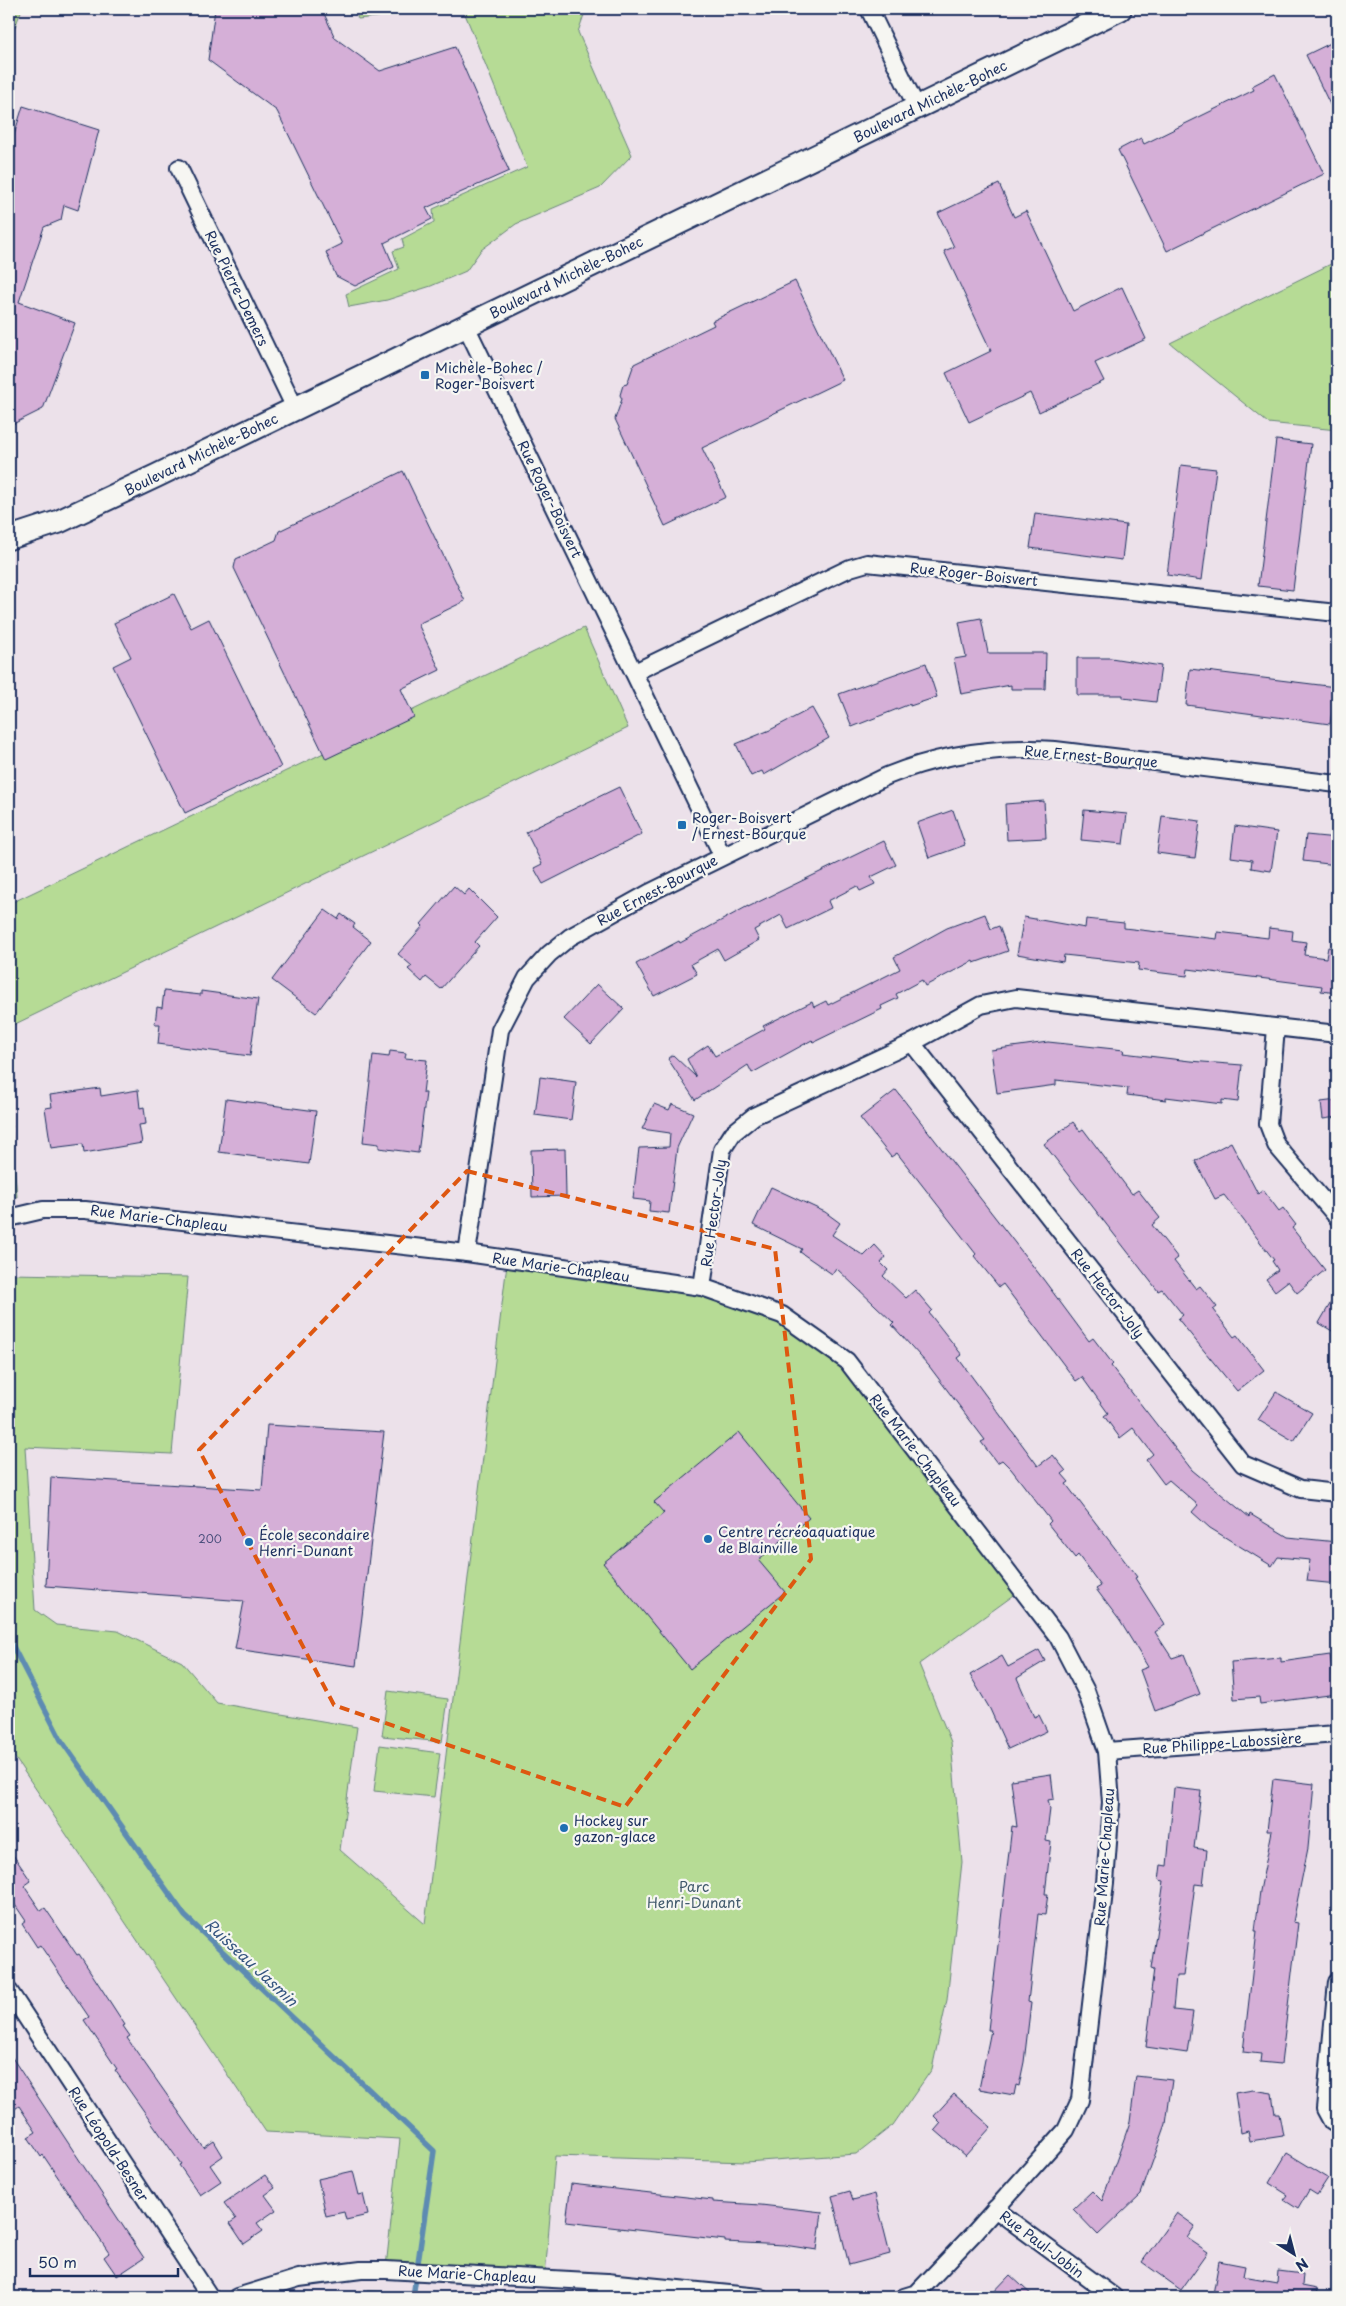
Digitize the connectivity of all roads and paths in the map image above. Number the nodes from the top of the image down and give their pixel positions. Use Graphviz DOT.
graph roads {
  1 [pos="869,9"];
  2 [pos="1120,9"];
  3 [pos="917,108"];
  4 [pos="179,168"];
  5 [pos="466,326"];
  6 [pos="295,408"];
  7 [pos="9,538"];
  8 [pos="1337,613"];
  9 [pos="634,672"];
  10 [pos="1337,784"];
  11 [pos="722,855"];
  12 [pos="1276,1028"];
  13 [pos="1337,1034"];
  14 [pos="912,1043"];
  15 [pos="1337,1217"];
  16 [pos="9,1218"];
  17 [pos="466,1253"];
  18 [pos="702,1288"];
  19 [pos="1337,1494"];
  20 [pos="1337,1734"];
  21 [pos="1107,1751"];
  22 [pos="1337,1982"];
  23 [pos="9,1991"];
  24 [pos="1337,2125"];
  25 [pos="995,2209"];
  26 [pos="606,2290"];
  27 [pos="210,2297"];
  28 [pos="237,2297"];
  29 [pos="760,2297"];
  30 [pos="904,2297"];
  31 [pos="1114,2297"];
  1 -- 3 [label="street"];
  2 -- 3 [label="street, Boulevard Michèle-Bohec"];
  3 -- 5 [label="street, Boulevard Michèle-Bohec"];
  4 -- 6 [label="street, Rue Pierre-Demers"];
  5 -- 6 [label="street, Boulevard Michèle-Bohec"];
  5 -- 9 [label="street, Rue Roger-Boisvert"];
  6 -- 7 [label="street, Boulevard Michèle-Bohec"];
  8 -- 9 [label="street, Rue Roger-Boisvert"];
  9 -- 11 [label="street, Rue Roger-Boisvert"];
  10 -- 11 [label="street, Rue Ernest-Bourque"];
  11 -- 17 [label="street, Rue Ernest-Bourque"];
  12 -- 13 [label="street, Rue Hector-Joly"];
  12 -- 14 [label="street, Rue Hector-Joly"];
  12 -- 15 [label="street"];
  14 -- 18 [label="street, Rue Hector-Joly"];
  14 -- 19 [label="street, Rue Hector-Joly"];
  16 -- 17 [label="street, Rue Marie-Chapleau"];
  17 -- 18 [label="street, Rue Marie-Chapleau"];
  18 -- 21 [label="street, Rue Marie-Chapleau"];
  20 -- 21 [label="street, Rue Philippe-Labossière"];
  21 -- 25 [label="street, Rue Marie-Chapleau"];
  22 -- 24 [label="street"];
  23 -- 27 [label="street, Rue Léopold-Besner"];
  25 -- 30 [label="street, Rue Marie-Chapleau"];
  25 -- 31 [label="street, Rue Paul-Jobin"];
  26 -- 28 [label="street, Rue Marie-Chapleau"];
  26 -- 29 [label="street, Rue Marie-Chapleau"];
}
